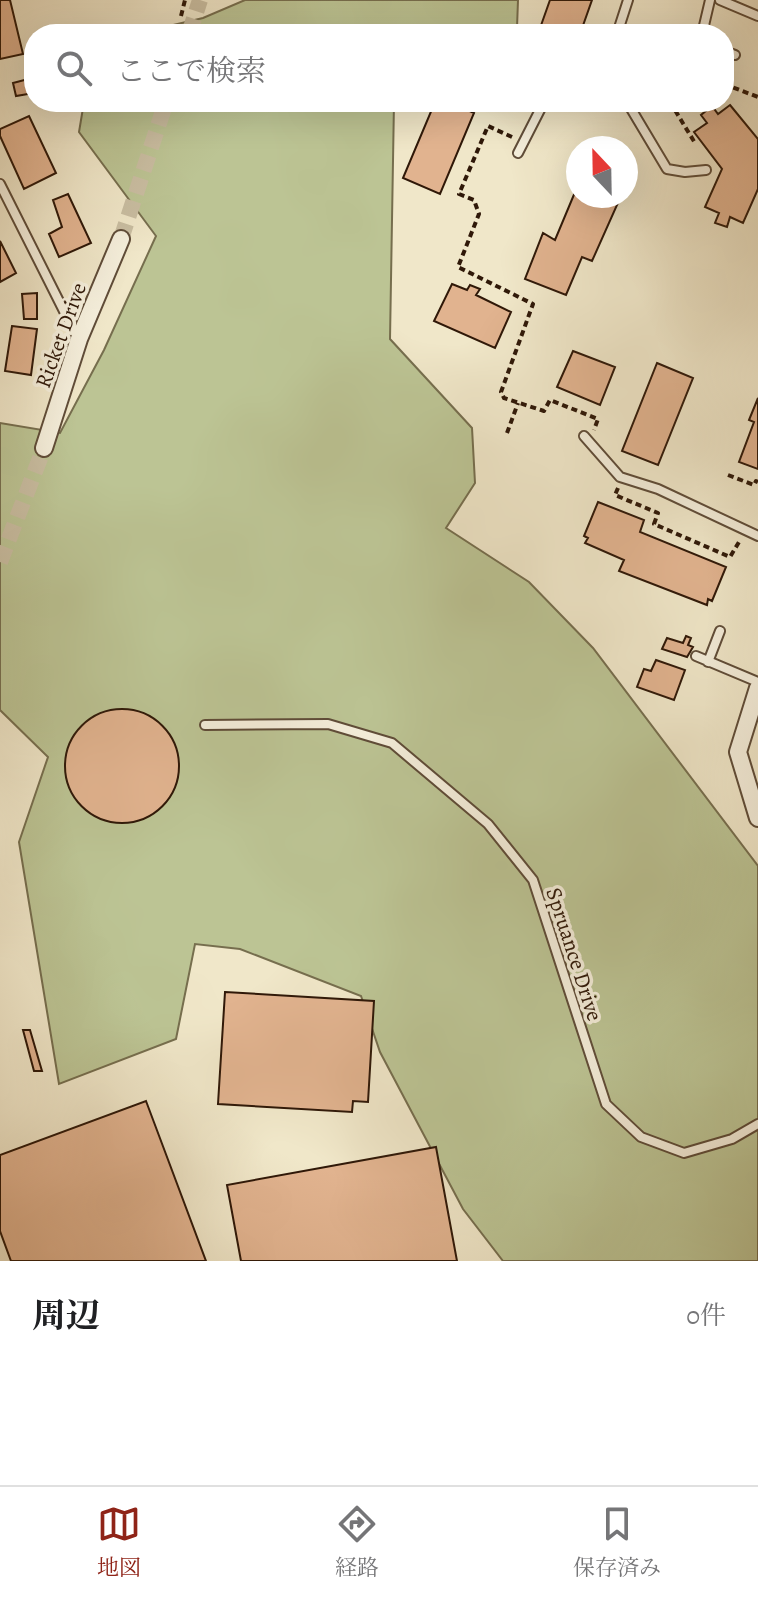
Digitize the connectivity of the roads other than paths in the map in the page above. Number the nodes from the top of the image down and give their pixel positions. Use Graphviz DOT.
graph roads {
  1 [pos="628,0"];
  2 [pos="710,0"];
  3 [pos="724,1"];
  4 [pos="758,16"];
  5 [pos="620,24"];
  6 [pos="704,24"];
  7 [pos="539,112"];
  8 [pos="633,112"];
  9 [pos="518,153"];
  10 [pos="706,170"];
  11 [pos="0,184"];
  12 [pos="121,239"];
  13 [pos="79,339"];
  14 [pos="584,436"];
  15 [pos="44,448"];
  16 [pos="758,536"];
  17 [pos="720,631"];
  18 [pos="696,656"];
  19 [pos="708,662"];
  20 [pos="758,682"];
  21 [pos="758,688"];
  22 [pos="205,725"];
  23 [pos="758,818"];
  24 [pos="758,1124"];
  1 -- 5 [label="lane"];
  2 -- 6 [label="lane"];
  3 -- 4 [label="lane"];
  7 -- 9 [label="lane"];
  8 -- 10 [label="lane"];
  11 -- 13 [label="lane"];
  12 -- 13 [label="street, Ricket Drive"];
  13 -- 15 [label="street, Ricket Drive"];
  14 -- 16 [label="lane"];
  17 -- 19 [label="lane"];
  18 -- 19 [label="lane"];
  19 -- 20 [label="lane"];
  21 -- 23 [label="street"];
  22 -- 24 [label="lane, Spruance Drive"];
}
